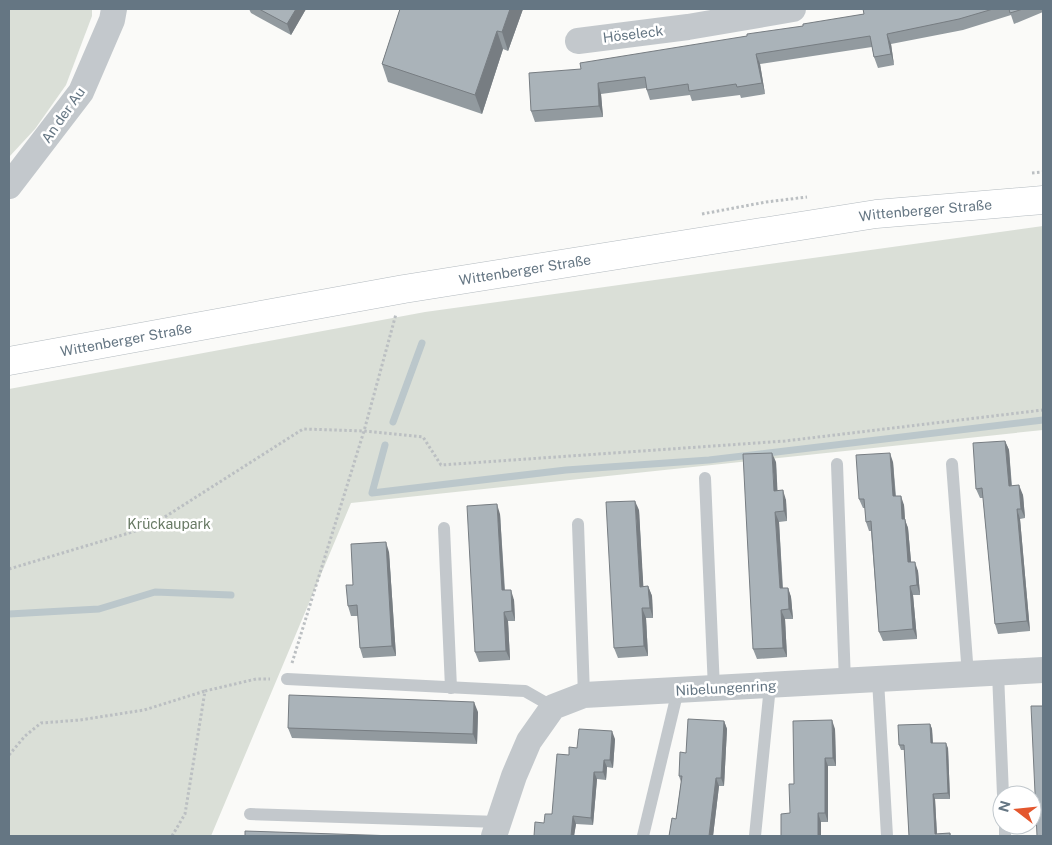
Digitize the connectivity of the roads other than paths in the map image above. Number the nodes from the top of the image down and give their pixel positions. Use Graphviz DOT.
graph roads {
  1 [pos="114,9"];
  2 [pos="793,9"];
  3 [pos="686,18"];
  4 [pos="578,41"];
  5 [pos="9,186"];
  6 [pos="1043,200"];
  7 [pos="9,362"];
  8 [pos="837,464"];
  9 [pos="952,464"];
  10 [pos="705,478"];
  11 [pos="578,524"];
  12 [pos="444,528"];
  13 [pos="1043,670"];
  14 [pos="998,673"];
  15 [pos="968,675"];
  16 [pos="287,679"];
  17 [pos="878,680"];
  18 [pos="845,682"];
  19 [pos="770,686"];
  20 [pos="451,688"];
  21 [pos="714,689"];
  22 [pos="678,690"];
  23 [pos="584,695"];
  24 [pos="553,707"];
  25 [pos="1003,785"];
  26 [pos="250,814"];
  27 [pos="497,829"];
  28 [pos="643,836"];
  29 [pos="755,836"];
  30 [pos="887,836"];
  1 -- 5 [label="street, An der Au"];
  2 -- 3 [label="street, Höseleck"];
  3 -- 4 [label="street, Höseleck"];
  6 -- 7 [label="main road, Wittenberger Straße"];
  8 -- 18 [label="lane"];
  9 -- 15 [label="lane"];
  10 -- 21 [label="lane"];
  11 -- 23 [label="lane"];
  12 -- 20 [label="lane"];
  13 -- 14 [label="street, Nibelungenring"];
  14 -- 15 [label="street, Nibelungenring"];
  14 -- 25 [label="lane"];
  15 -- 17 [label="street, Nibelungenring"];
  16 -- 20 [label="lane"];
  17 -- 18 [label="street, Nibelungenring"];
  17 -- 30 [label="lane"];
  18 -- 19 [label="street, Nibelungenring"];
  19 -- 21 [label="street, Nibelungenring"];
  19 -- 29 [label="lane"];
  20 -- 24 [label="lane"];
  21 -- 22 [label="street, Nibelungenring"];
  22 -- 23 [label="street, Nibelungenring"];
  22 -- 28 [label="lane"];
  23 -- 24 [label="street, Nibelungenring"];
  24 -- 27 [label="street"];
  26 -- 27 [label="lane"];
}
